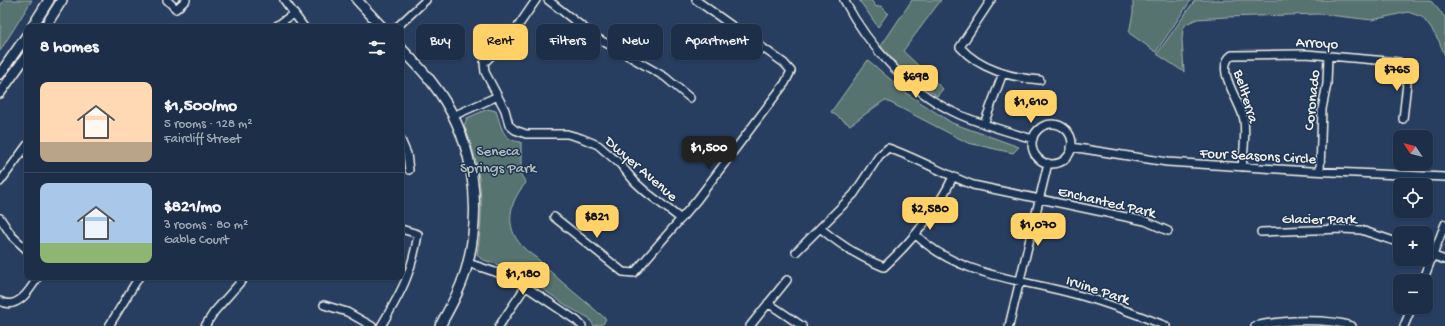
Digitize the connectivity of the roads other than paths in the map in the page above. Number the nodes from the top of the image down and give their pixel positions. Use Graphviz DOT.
graph roads {
  1 [pos="49,0"];
  2 [pos="62,0"];
  3 [pos="167,0"];
  4 [pos="186,0"];
  5 [pos="284,0"];
  6 [pos="357,0"];
  7 [pos="426,0"];
  8 [pos="536,0"];
  9 [pos="548,0"];
  10 [pos="696,0"];
  11 [pos="844,0"];
  12 [pos="991,0"];
  13 [pos="293,14"];
  14 [pos="34,24"];
  15 [pos="47,24"];
  16 [pos="279,24"];
  17 [pos="301,24"];
  18 [pos="379,24"];
  19 [pos="400,24"];
  20 [pos="24,38"];
  21 [pos="404,51"];
  22 [pos="1328,56"];
  23 [pos="1228,58"];
  24 [pos="24,59"];
  25 [pos="1003,73"];
  26 [pos="0,74"];
  27 [pos="1040,80"];
  28 [pos="0,93"];
  29 [pos="498,96"];
  30 [pos="690,98"];
  31 [pos="453,116"];
  32 [pos="1404,119"];
  33 [pos="984,124"];
  34 [pos="1033,139"];
  35 [pos="404,147"];
  36 [pos="1071,147"];
  37 [pos="24,149"];
  38 [pos="1048,164"];
  39 [pos="1242,167"];
  40 [pos="409,170"];
  41 [pos="1320,171"];
  42 [pos="1445,176"];
  43 [pos="953,177"];
  44 [pos="0,182"];
  45 [pos="1040,199"];
  46 [pos="554,217"];
  47 [pos="0,218"];
  48 [pos="681,219"];
  49 [pos="1445,224"];
  50 [pos="820,228"];
  51 [pos="404,230"];
  52 [pos="1168,231"];
  53 [pos="1261,232"];
  54 [pos="916,235"];
  55 [pos="1393,241"];
  56 [pos="1433,246"];
  57 [pos="24,247"];
  58 [pos="796,252"];
  59 [pos="1433,256"];
  60 [pos="1445,260"];
  61 [pos="468,263"];
  62 [pos="36,280"];
  63 [pos="137,280"];
  64 [pos="242,280"];
  65 [pos="787,280"];
  66 [pos="1020,281"];
  67 [pos="526,286"];
  68 [pos="0,302"];
  69 [pos="768,303"];
  70 [pos="324,305"];
  71 [pos="1409,314"];
  72 [pos="109,326"];
  73 [pos="205,326"];
  74 [pos="372,326"];
  75 [pos="381,326"];
  76 [pos="440,326"];
  77 [pos="499,326"];
  78 [pos="582,326"];
  79 [pos="750,326"];
  80 [pos="802,326"];
  81 [pos="1010,326"];
  82 [pos="1166,326"];
  83 [pos="1255,326"];
  84 [pos="1352,326"];
  85 [pos="1404,326"];
  1 -- 14 [label="street"];
  2 -- 15 [label="street"];
  3 -- 4 [label="street"];
  5 -- 13 [label="street"];
  6 -- 18 [label="street"];
  7 -- 19 [label="street"];
  8 -- 29 [label="street"];
  9 -- 30 [label="street"];
  10 -- 48 [label="street"];
  11 -- 33 [label="street"];
  12 -- 25 [label="street"];
  13 -- 16 [label="street"];
  13 -- 17 [label="street"];
  20 -- 26 [label="street"];
  21 -- 31 [label="street"];
  22 -- 23 [label="street, Arroyo"];
  22 -- 32 [label="street, Arroyo"];
  22 -- 41 [label="street, Coronado"];
  23 -- 39 [label="street, Bellterra"];
  24 -- 28 [label="street"];
  25 -- 27 [label="street"];
  25 -- 33 [label="street"];
  29 -- 31 [label="street"];
  29 -- 48 [label="street, Dwyer Avenue"];
  31 -- 61 [label="street"];
  33 -- 34 [label="street"];
  34 -- 36 [label="street"];
  34 -- 38 [label="street"];
  35 -- 40 [label="street"];
  36 -- 38 [label="street"];
  36 -- 39 [label="street, Four Seasons Circle"];
  37 -- 44 [label="street"];
  38 -- 45 [label="street"];
  39 -- 41 [label="street, Four Seasons Circle"];
  41 -- 42 [label="street, Four Seasons Circle"];
  43 -- 45 [label="street, Enchanted Park"];
  43 -- 50 [label="street, Enchanted Park"];
  43 -- 54 [label="street"];
  45 -- 52 [label="street, Enchanted Park"];
  45 -- 66 [label="street"];
  46 -- 48 [label="street"];
  47 -- 57 [label="street"];
  49 -- 56 [label="street"];
  50 -- 54 [label="street"];
  50 -- 58 [label="street"];
  51 -- 75 [label="street"];
  53 -- 55 [label="street, Glacier Park"];
  54 -- 66 [label="street, Irvine Park"];
  59 -- 60 [label="street"];
  61 -- 67 [label="street"];
  61 -- 76 [label="street"];
  62 -- 68 [label="street"];
  63 -- 72 [label="street"];
  64 -- 73 [label="street"];
  65 -- 69 [label="street"];
  66 -- 81 [label="street"];
  66 -- 82 [label="street, Irvine Park"];
  67 -- 77 [label="street"];
  67 -- 78 [label="street"];
  69 -- 79 [label="street"];
  69 -- 80 [label="street"];
  70 -- 74 [label="street"];
  71 -- 85 [label="street"];
  83 -- 84 [label="street"];
}
